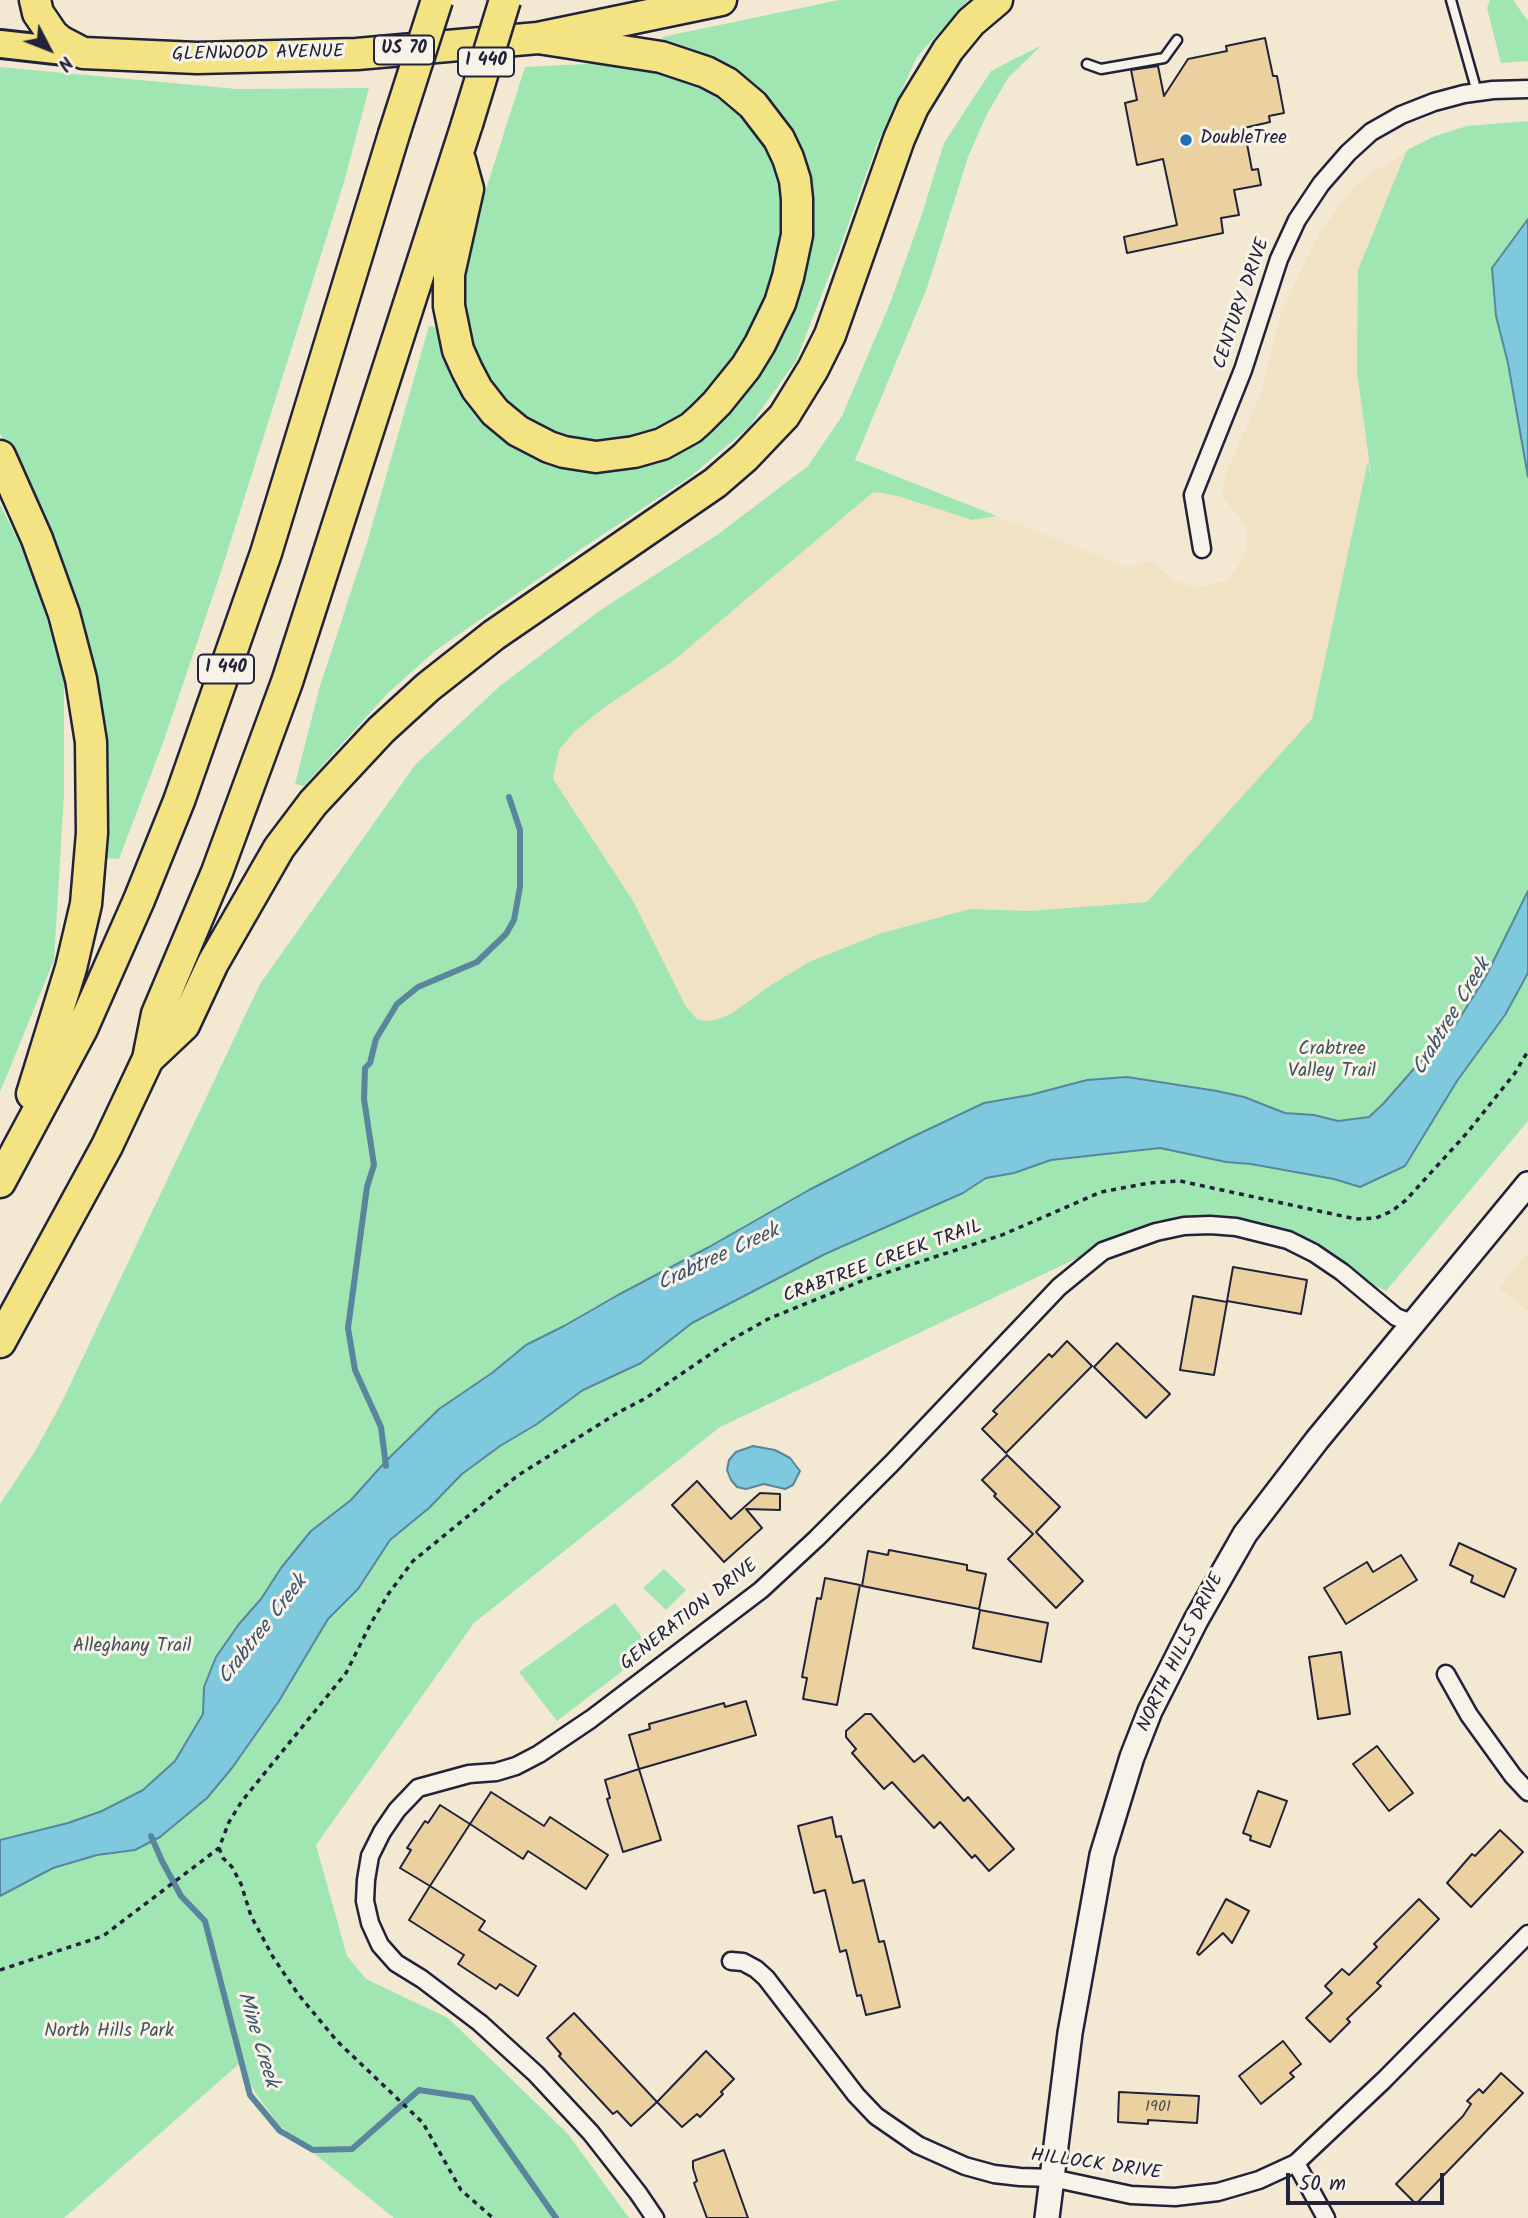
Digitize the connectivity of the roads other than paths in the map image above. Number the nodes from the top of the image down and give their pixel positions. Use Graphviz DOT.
graph roads {
  1 [pos="34,0"];
  2 [pos="437,0"];
  3 [pos="505,0"];
  4 [pos="721,0"];
  5 [pos="997,0"];
  6 [pos="1451,0"];
  7 [pos="538,38"];
  8 [pos="1177,40"];
  9 [pos="0,44"];
  10 [pos="83,53"];
  11 [pos="1087,64"];
  12 [pos="1528,89"];
  13 [pos="1477,92"];
  14 [pos="459,155"];
  15 [pos="0,456"];
  16 [pos="1202,549"];
  17 [pos="148,1059"];
  18 [pos="6,1170"];
  19 [pos="1528,1184"];
  20 [pos="1414,1324"];
  21 [pos="0,1342"];
  22 [pos="1446,1674"];
  23 [pos="1528,1792"];
  24 [pos="1528,1934"];
  25 [pos="731,1961"];
  26 [pos="1296,2163"];
  27 [pos="1052,2178"];
  28 [pos="655,2218"];
  29 [pos="1047,2218"];
  30 [pos="1326,2218"];
  1 -- 10 [label="highway"];
  2 -- 18 [label="highway, I 440, bridge"];
  3 -- 14 [label="highway, I 440, bridge"];
  4 -- 7 [label="highway, GLENWOOD AVENUE / US 70"];
  5 -- 17 [label="highway"];
  6 -- 13 [label="lane"];
  7 -- 10 [label="highway, GLENWOOD AVENUE / US 70"];
  7 -- 14 [label="highway"];
  8 -- 11 [label="lane"];
  9 -- 10 [label="main road, GLENWOOD AVENUE / US 70"];
  12 -- 13 [label="street, CENTURY DRIVE"];
  13 -- 16 [label="street, CENTURY DRIVE"];
  14 -- 17 [label="highway, I 440"];
  15 -- 18 [label="highway"];
  17 -- 21 [label="highway, I 440"];
  19 -- 20 [label="main road, NORTH HILLS DRIVE"];
  20 -- 27 [label="main road, NORTH HILLS DRIVE"];
  20 -- 28 [label="street, GENERATION DRIVE"];
  22 -- 23 [label="street"];
  24 -- 26 [label="street, HILLOCK DRIVE"];
  25 -- 27 [label="street, HILLOCK DRIVE"];
  26 -- 27 [label="street, HILLOCK DRIVE"];
  26 -- 30 [label="street"];
  27 -- 29 [label="main road, NORTH HILLS DRIVE"];
}
